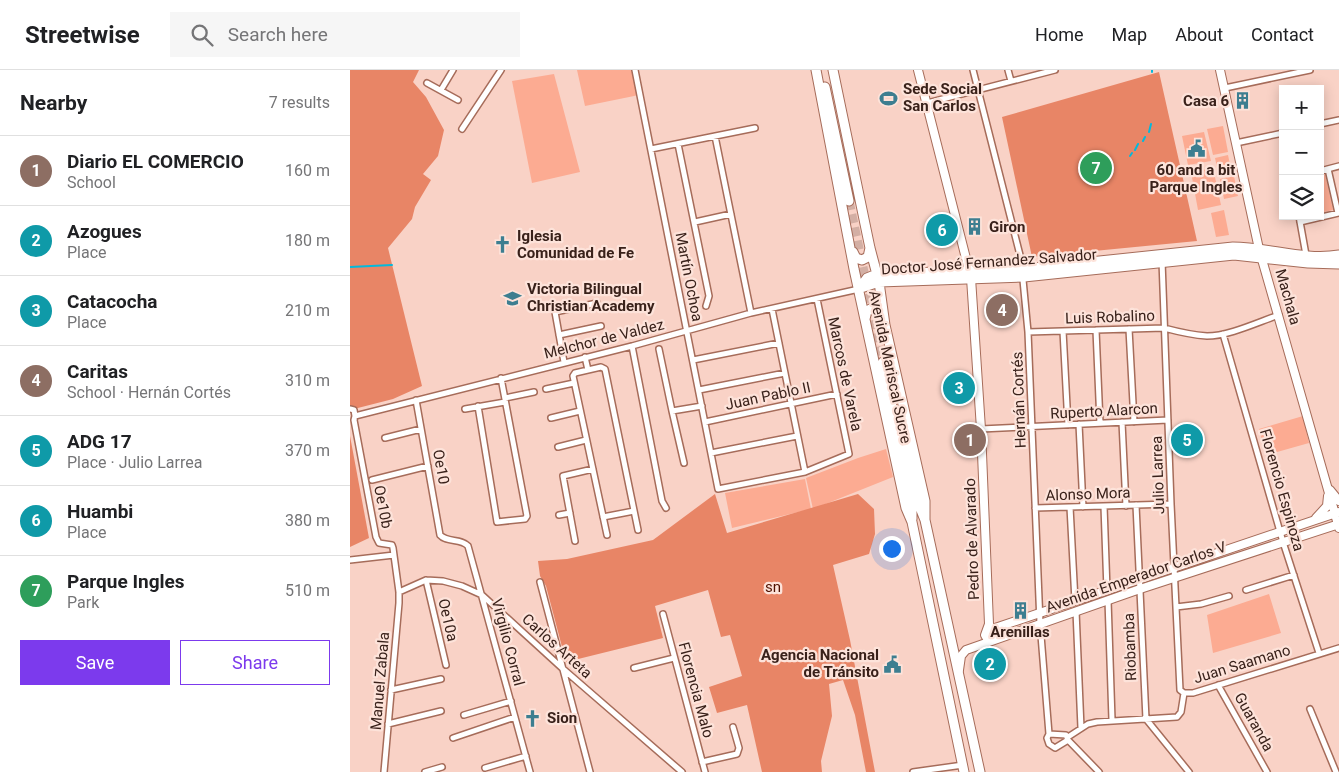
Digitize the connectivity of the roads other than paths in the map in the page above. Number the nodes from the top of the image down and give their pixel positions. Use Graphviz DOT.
graph roads {
  1 [pos="453,70"];
  2 [pos="501,70"];
  3 [pos="635,70"];
  4 [pos="816,70"];
  5 [pos="821,70"];
  6 [pos="827,70"];
  7 [pos="833,70"];
  8 [pos="918,70"];
  9 [pos="973,70"];
  10 [pos="1008,70"];
  11 [pos="1055,70"];
  12 [pos="1220,70"];
  13 [pos="1310,70"];
  14 [pos="1041,72"];
  15 [pos="1011,81"];
  16 [pos="427,83"];
  17 [pos="1225,88"];
  18 [pos="978,89"];
  19 [pos="441,90"];
  20 [pos="458,100"];
  21 [pos="926,103"];
  22 [pos="1339,120"];
  23 [pos="1324,123"];
  24 [pos="755,128"];
  25 [pos="462,129"];
  26 [pos="1279,135"];
  27 [pos="715,136"];
  28 [pos="1236,142"];
  29 [pos="678,144"];
  30 [pos="651,149"];
  31 [pos="1339,166"];
  32 [pos="1328,169"];
  33 [pos="1324,170"];
  34 [pos="1338,213"];
  35 [pos="731,214"];
  36 [pos="1324,215"];
  37 [pos="1300,220"];
  38 [pos="695,222"];
  39 [pos="850,244"];
  40 [pos="870,248"];
  41 [pos="1259,249"];
  42 [pos="1306,255"];
  43 [pos="1339,255"];
  44 [pos="1262,258"];
  45 [pos="1162,259"];
  46 [pos="1339,264"];
  47 [pos="1023,273"];
  48 [pos="970,274"];
  49 [pos="878,278"];
  50 [pos="859,289"];
  51 [pos="817,299"];
  52 [pos="597,302"];
  53 [pos="706,306"];
  54 [pos="772,309"];
  55 [pos="751,313"];
  56 [pos="1279,315"];
  57 [pos="865,319"];
  58 [pos="886,325"];
  59 [pos="601,326"];
  60 [pos="1164,328"];
  61 [pos="1129,329"];
  62 [pos="1096,330"];
  63 [pos="687,331"];
  64 [pos="1063,331"];
  65 [pos="1028,332"];
  66 [pos="1223,334"];
  67 [pos="559,336"];
  68 [pos="779,342"];
  69 [pos="632,346"];
  70 [pos="659,349"];
  71 [pos="585,357"];
  72 [pos="693,360"];
  73 [pos="564,362"];
  74 [pos="588,370"];
  75 [pos="785,373"];
  76 [pos="501,378"];
  77 [pos="574,383"];
  78 [pos="546,389"];
  79 [pos="699,390"];
  80 [pos="534,392"];
  81 [pos="837,394"];
  82 [pos="416,400"];
  83 [pos="505,400"];
  84 [pos="791,404"];
  85 [pos="478,406"];
  86 [pos="702,406"];
  87 [pos="350,409"];
  88 [pos="465,409"];
  89 [pos="580,411"];
  90 [pos="672,411"];
  91 [pos="355,416"];
  92 [pos="552,418"];
  93 [pos="1168,420"];
  94 [pos="705,422"];
  95 [pos="1122,422"];
  96 [pos="1134,422"];
  97 [pos="1079,424"];
  98 [pos="1100,424"];
  99 [pos="1068,425"];
  100 [pos="1032,427"];
  101 [pos="421,429"];
  102 [pos="981,429"];
  103 [pos="797,436"];
  104 [pos="385,438"];
  105 [pos="586,440"];
  106 [pos="558,447"];
  107 [pos="711,453"];
  108 [pos="684,464"];
  109 [pos="428,466"];
  110 [pos="593,469"];
  111 [pos="805,472"];
  112 [pos="372,480"];
  113 [pos="1327,486"];
  114 [pos="1339,501"];
  115 [pos="1171,504"];
  116 [pos="1136,505"];
  117 [pos="1104,506"];
  118 [pos="1126,506"];
  119 [pos="1082,507"];
  120 [pos="666,508"];
  121 [pos="1035,508"];
  122 [pos="1070,508"];
  123 [pos="634,511"];
  124 [pos="570,513"];
  125 [pos="1337,513"];
  126 [pos="559,515"];
  127 [pos="603,517"];
  128 [pos="925,520"];
  129 [pos="1314,520"];
  130 [pos="912,522"];
  131 [pos="1339,526"];
  132 [pos="638,530"];
  133 [pos="1280,532"];
  134 [pos="607,535"];
  135 [pos="442,537"];
  136 [pos="576,541"];
  137 [pos="1283,542"];
  138 [pos="394,555"];
  139 [pos="350,560"];
  140 [pos="1174,567"];
  141 [pos="1294,575"];
  142 [pos="1175,578"];
  143 [pos="1140,579"];
  144 [pos="426,580"];
  145 [pos="540,582"];
  146 [pos="1140,589"];
  147 [pos="1107,590"];
  148 [pos="1246,590"];
  149 [pos="399,592"];
  150 [pos="482,596"];
  151 [pos="1229,596"];
  152 [pos="1108,600"];
  153 [pos="1075,601"];
  154 [pos="1176,607"];
  155 [pos="1076,611"];
  156 [pos="1040,613"];
  157 [pos="662,614"];
  158 [pos="1040,623"];
  159 [pos="991,626"];
  160 [pos="991,641"];
  161 [pos="1339,648"];
  162 [pos="1319,653"];
  163 [pos="674,658"];
  164 [pos="446,665"];
  165 [pos="562,668"];
  166 [pos="634,668"];
  167 [pos="959,674"];
  168 [pos="441,679"];
  169 [pos="1218,685"];
  170 [pos="391,690"];
  171 [pos="1184,693"];
  172 [pos="510,701"];
  173 [pos="1310,710"];
  174 [pos="441,711"];
  175 [pos="464,715"];
  176 [pos="515,718"];
  177 [pos="1146,719"];
  178 [pos="1112,720"];
  179 [pos="388,724"];
  180 [pos="733,727"];
  181 [pos="1082,728"];
  182 [pos="1048,734"];
  183 [pos="453,738"];
  184 [pos="1068,739"];
  185 [pos="526,756"];
  186 [pos="702,762"];
  187 [pos="442,767"];
  188 [pos="485,768"];
  189 [pos="963,768"];
  190 [pos="384,772"];
  191 [pos="425,772"];
  192 [pos="530,772"];
  193 [pos="590,772"];
  194 [pos="682,772"];
  195 [pos="705,772"];
  196 [pos="913,772"];
  197 [pos="980,772"];
  198 [pos="1099,772"];
  199 [pos="1189,772"];
  200 [pos="1267,772"];
  201 [pos="1336,772"];
  1 -- 19 [label="street"];
  2 -- 25 [label="street"];
  3 -- 30 [label="street, Martín Ochoa"];
  4 -- 39 [label="main road, Avenida Mariscal Sucre"];
  5 -- 6 [label="main road"];
  7 -- 40 [label="main road, Avenida Mariscal Sucre"];
  8 -- 21 [label="main road, Pedro de Alvarado"];
  9 -- 18 [label="street, Hernán Cortés"];
  10 -- 15 [label="street"];
  11 -- 14 [label="street"];
  12 -- 17 [label="main road, Machala"];
  13 -- 17 [label="street"];
  14 -- 15 [label="street"];
  15 -- 18 [label="street"];
  16 -- 19 [label="street"];
  17 -- 28 [label="main road, Machala"];
  18 -- 21 [label="street"];
  18 -- 47 [label="street, Hernán Cortés"];
  19 -- 20 [label="street"];
  21 -- 48 [label="main road, Pedro de Alvarado"];
  22 -- 23 [label="street"];
  24 -- 27 [label="street"];
  26 -- 28 [label="street"];
  27 -- 29 [label="street"];
  27 -- 35 [label="street"];
  28 -- 41 [label="main road, Machala"];
  29 -- 30 [label="street"];
  29 -- 38 [label="street"];
  30 -- 63 [label="street, Martín Ochoa"];
  31 -- 32 [label="street"];
  32 -- 33 [label="street"];
  32 -- 34 [label="street"];
  34 -- 36 [label="street"];
  35 -- 38 [label="street"];
  35 -- 55 [label="street"];
  37 -- 42 [label="street"];
  38 -- 53 [label="street"];
  39 -- 40 [label="main road"];
  39 -- 50 [label="main road, Avenida Mariscal Sucre"];
  40 -- 49 [label="main road, Avenida Mariscal Sucre"];
  41 -- 42 [label="main road, Doctor José Fernandez Salvador"];
  41 -- 44 [label="main road, Machala"];
  41 -- 45 [label="main road, Doctor José Fernandez Salvador"];
  42 -- 43 [label="main road, Doctor José Fernandez Salvador"];
  44 -- 45 [label="main road, Doctor José Fernandez Salvador"];
  44 -- 46 [label="main road, Doctor José Fernandez Salvador"];
  44 -- 56 [label="main road, Machala"];
  45 -- 47 [label="main road, Doctor José Fernandez Salvador"];
  45 -- 60 [label="street, Julio Larrea"];
  47 -- 48 [label="main road, Doctor José Fernandez Salvador"];
  47 -- 65 [label="street, Hernán Cortés"];
  48 -- 49 [label="main road, Doctor José Fernandez Salvador"];
  48 -- 102 [label="main road, Pedro de Alvarado"];
  49 -- 50 [label="main road, Doctor José Fernandez Salvador"];
  49 -- 58 [label="main road, Avenida Mariscal Sucre"];
  50 -- 51 [label="street, Melchor de Valdez"];
  50 -- 57 [label="main road, Avenida Mariscal Sucre"];
  51 -- 54 [label="street, Melchor de Valdez"];
  51 -- 81 [label="street, Marcos de Varela"];
  52 -- 67 [label="street"];
  54 -- 55 [label="street, Melchor de Valdez"];
  54 -- 68 [label="street"];
  55 -- 63 [label="street, Melchor de Valdez"];
  56 -- 66 [label="street, Luis Robalino"];
  56 -- 113 [label="main road, Machala"];
  57 -- 58 [label="main road"];
  57 -- 130 [label="main road, Avenida Mariscal Sucre"];
  58 -- 128 [label="main road, Avenida Mariscal Sucre"];
  59 -- 67 [label="street"];
  60 -- 61 [label="street, Luis Robalino"];
  60 -- 66 [label="street, Luis Robalino"];
  60 -- 93 [label="street, Julio Larrea"];
  61 -- 62 [label="street, Luis Robalino"];
  61 -- 96 [label="street"];
  62 -- 64 [label="street, Luis Robalino"];
  62 -- 98 [label="street"];
  63 -- 69 [label="street, Melchor de Valdez"];
  63 -- 72 [label="street, Martín Ochoa"];
  64 -- 65 [label="street, Luis Robalino"];
  64 -- 99 [label="street"];
  65 -- 100 [label="street, Hernán Cortés"];
  66 -- 133 [label="street, Florencio Espinoza"];
  67 -- 73 [label="street"];
  68 -- 72 [label="street"];
  68 -- 75 [label="street"];
  69 -- 71 [label="street, Melchor de Valdez"];
  69 -- 120 [label="street"];
  70 -- 90 [label="street"];
  71 -- 73 [label="street, Melchor de Valdez"];
  71 -- 74 [label="street"];
  72 -- 79 [label="street, Martín Ochoa"];
  73 -- 76 [label="street, Melchor de Valdez"];
  74 -- 77 [label="street"];
  74 -- 123 [label="street"];
  75 -- 79 [label="street"];
  75 -- 84 [label="street"];
  76 -- 82 [label="street, Melchor de Valdez"];
  76 -- 83 [label="street"];
  77 -- 78 [label="street"];
  77 -- 89 [label="street"];
  79 -- 86 [label="street, Martín Ochoa"];
  80 -- 83 [label="street"];
  81 -- 84 [label="street, Juan Pablo II"];
  81 -- 111 [label="street, Marcos de Varela"];
  82 -- 91 [label="street, Melchor de Valdez"];
  82 -- 101 [label="street, Oe10"];
  83 -- 85 [label="street"];
  83 -- 85 [label="street"];
  84 -- 94 [label="street, Juan Pablo II"];
  84 -- 103 [label="street"];
  85 -- 88 [label="street"];
  86 -- 90 [label="street"];
  86 -- 94 [label="street, Martín Ochoa"];
  87 -- 91 [label="street"];
  89 -- 92 [label="street"];
  89 -- 105 [label="street"];
  90 -- 108 [label="street"];
  91 -- 138 [label="street, Oe10b"];
  93 -- 96 [label="street, Ruperto Alarcon"];
  93 -- 115 [label="street, Julio Larrea"];
  94 -- 107 [label="street, Martín Ochoa"];
  95 -- 96 [label="street, Ruperto Alarcon"];
  95 -- 98 [label="street, Ruperto Alarcon"];
  95 -- 118 [label="street"];
  97 -- 98 [label="street, Ruperto Alarcon"];
  97 -- 99 [label="street, Ruperto Alarcon"];
  97 -- 119 [label="street"];
  99 -- 100 [label="street, Ruperto Alarcon"];
  100 -- 102 [label="street, Ruperto Alarcon"];
  100 -- 121 [label="street, Hernán Cortés"];
  101 -- 104 [label="street"];
  101 -- 109 [label="street, Oe10"];
  102 -- 159 [label="main road, Pedro de Alvarado"];
  103 -- 107 [label="street"];
  103 -- 111 [label="street"];
  105 -- 106 [label="street"];
  105 -- 110 [label="street"];
  107 -- 111 [label="street, Martín Ochoa"];
  109 -- 112 [label="street"];
  109 -- 135 [label="street, Oe10"];
  110 -- 124 [label="street"];
  110 -- 127 [label="street"];
  113 -- 114 [label="main road"];
  113 -- 125 [label="main road, Machala"];
  113 -- 129 [label="main road"];
  115 -- 116 [label="street, Alonso Mora"];
  115 -- 140 [label="street, Julio Larrea"];
  116 -- 118 [label="street, Alonso Mora"];
  116 -- 143 [label="street, Riobamba"];
  117 -- 118 [label="street, Alonso Mora"];
  117 -- 119 [label="street, Alonso Mora"];
  117 -- 147 [label="street"];
  119 -- 122 [label="street, Alonso Mora"];
  121 -- 122 [label="street, Alonso Mora"];
  121 -- 156 [label="street, Hernán Cortés"];
  122 -- 153 [label="street"];
  123 -- 127 [label="street"];
  123 -- 132 [label="street"];
  124 -- 126 [label="street"];
  124 -- 136 [label="street"];
  125 -- 129 [label="main road, Avenida Emperador Carlos V"];
  125 -- 131 [label="main road, Machala"];
  127 -- 134 [label="street"];
  128 -- 130 [label="main road, Avenida Mariscal Sucre"];
  128 -- 167 [label="main road, Avenida Mariscal Sucre"];
  129 -- 133 [label="main road, Avenida Emperador Carlos V"];
  130 -- 189 [label="main road, Avenida Mariscal Sucre"];
  131 -- 137 [label="main road, Avenida Emperador Carlos V"];
  133 -- 137 [label="street, Florencio Espinoza"];
  133 -- 140 [label="main road, Avenida Emperador Carlos V"];
  135 -- 150 [label="street, Virgilio Corral"];
  137 -- 141 [label="street, Florencio Espinoza"];
  137 -- 142 [label="main road, Avenida Emperador Carlos V"];
  138 -- 139 [label="street"];
  138 -- 149 [label="street"];
  140 -- 142 [label="street, Julio Larrea"];
  140 -- 143 [label="main road, Avenida Emperador Carlos V"];
  141 -- 148 [label="street"];
  141 -- 162 [label="street, Florencio Espinoza"];
  142 -- 146 [label="main road, Avenida Emperador Carlos V"];
  142 -- 154 [label="street, Julio Larrea"];
  143 -- 146 [label="street, Riobamba"];
  143 -- 147 [label="main road, Avenida Emperador Carlos V"];
  144 -- 149 [label="street"];
  144 -- 150 [label="street, Carlos Arteta"];
  144 -- 164 [label="street, Oe10a"];
  145 -- 165 [label="street"];
  146 -- 152 [label="main road, Avenida Emperador Carlos V"];
  146 -- 177 [label="street, Riobamba"];
  147 -- 153 [label="main road, Avenida Emperador Carlos V"];
  149 -- 170 [label="street, Manuel Zabala"];
  150 -- 165 [label="street, Carlos Arteta"];
  150 -- 172 [label="street, Virgilio Corral"];
  151 -- 154 [label="street"];
  152 -- 155 [label="main road, Avenida Emperador Carlos V"];
  152 -- 178 [label="street"];
  153 -- 156 [label="main road, Avenida Emperador Carlos V"];
  154 -- 171 [label="street, Julio Larrea"];
  155 -- 158 [label="main road, Avenida Emperador Carlos V"];
  155 -- 181 [label="street"];
  156 -- 158 [label="street, Hernán Cortés"];
  156 -- 159 [label="main road, Avenida Emperador Carlos V"];
  157 -- 163 [label="street, Florencia Malo"];
  158 -- 160 [label="main road, Avenida Emperador Carlos V"];
  158 -- 182 [label="street, Hernán Cortés"];
  159 -- 160 [label="main road, Pedro de Alvarado"];
  160 -- 167 [label="main road, Avenida Emperador Carlos V"];
  161 -- 162 [label="street, Juan Saamano"];
  162 -- 169 [label="street, Juan Saamano"];
  163 -- 166 [label="street"];
  163 -- 186 [label="street, Florencia Malo"];
  165 -- 193 [label="street"];
  165 -- 194 [label="street, Carlos Arteta"];
  167 -- 197 [label="main road, Avenida Mariscal Sucre"];
  168 -- 170 [label="street"];
  169 -- 171 [label="street, Juan Saamano"];
  169 -- 200 [label="street, Guaranda"];
  170 -- 179 [label="street, Manuel Zabala"];
  171 -- 177 [label="street, Juan Saamano"];
  172 -- 175 [label="street"];
  172 -- 176 [label="street, Virgilio Corral"];
  173 -- 201 [label="street"];
  174 -- 179 [label="street"];
  176 -- 183 [label="street"];
  176 -- 185 [label="street, Virgilio Corral"];
  177 -- 178 [label="street, Juan Saamano"];
  177 -- 199 [label="street"];
  178 -- 181 [label="street, Juan Saamano"];
  179 -- 190 [label="street, Manuel Zabala"];
  180 -- 186 [label="street"];
  181 -- 184 [label="street, Juan Saamano"];
  182 -- 184 [label="street"];
  182 -- 184 [label="street"];
  184 -- 198 [label="street"];
  185 -- 188 [label="street"];
  185 -- 192 [label="street, Virgilio Corral"];
  186 -- 195 [label="street, Florencia Malo"];
  187 -- 191 [label="street"];
  189 -- 196 [label="street"];
}
